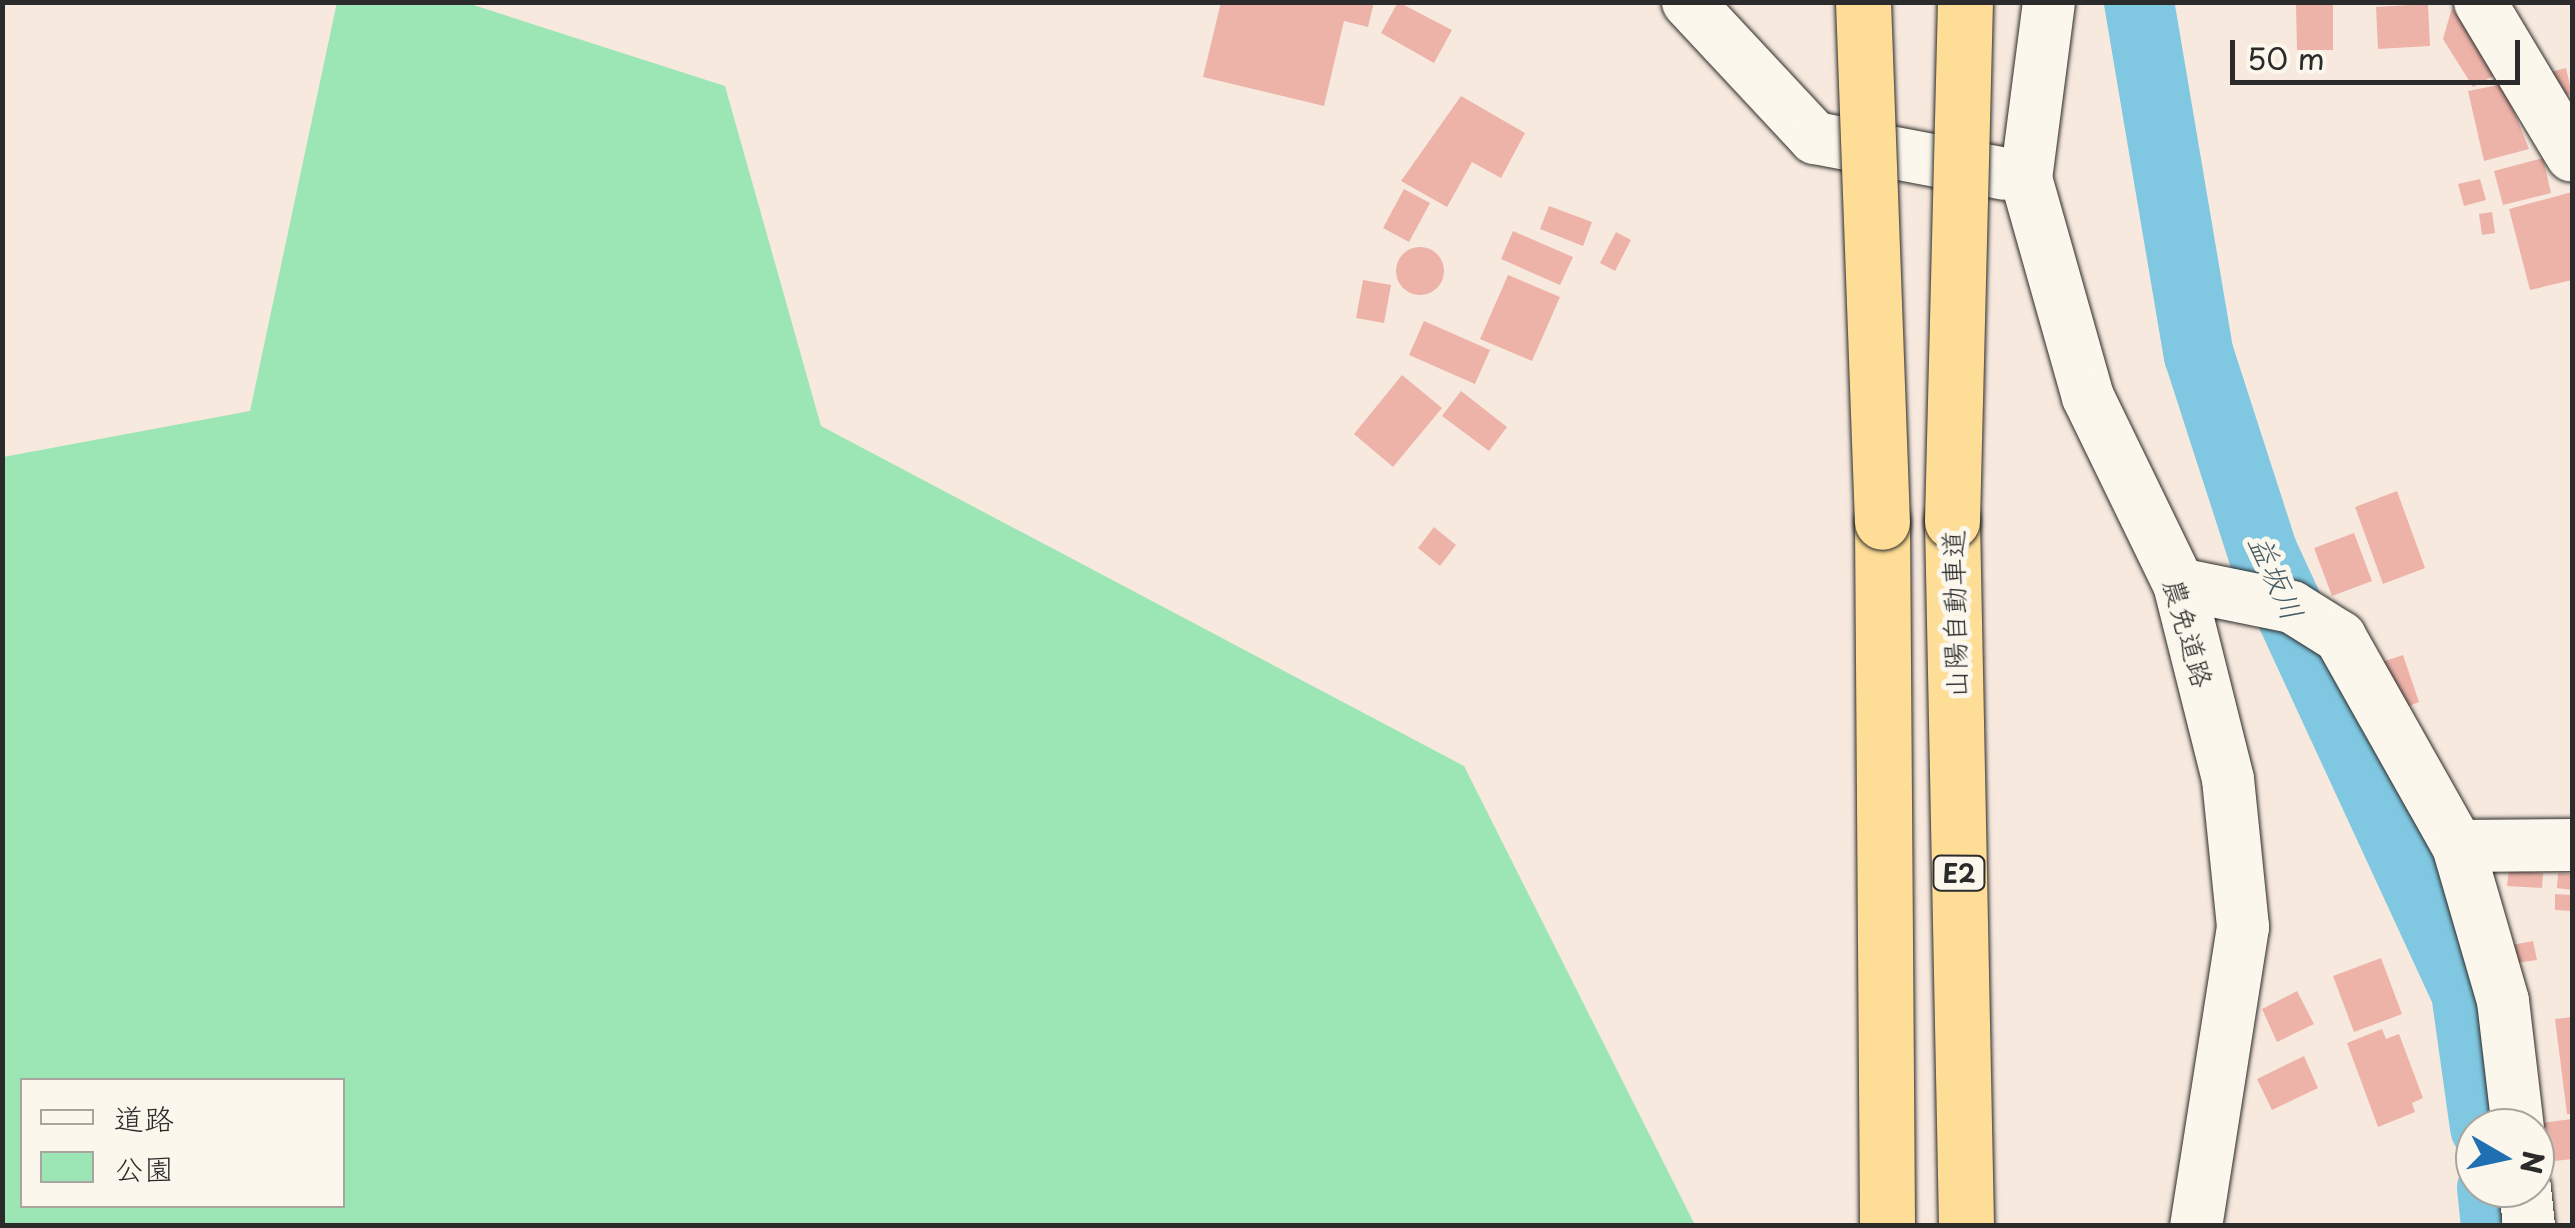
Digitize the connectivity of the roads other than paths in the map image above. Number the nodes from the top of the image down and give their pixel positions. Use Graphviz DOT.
graph roads {
  1 [pos="1688,2"];
  2 [pos="1864,2"];
  3 [pos="1893,2"];
  4 [pos="1964,2"];
  5 [pos="2049,2"];
  6 [pos="2480,2"];
  7 [pos="2572,156"];
  8 [pos="2026,178"];
  9 [pos="1882,522"];
  10 [pos="2204,588"];
  11 [pos="2572,845"];
  12 [pos="2458,846"];
  13 [pos="2516,1108"];
  14 [pos="1887,1226"];
  15 [pos="1966,1226"];
  16 [pos="2196,1226"];
  1 -- 8 [label="street"];
  2 -- 9 [label="highway, bridge"];
  3 -- 9 [label="highway, bridge"];
  4 -- 15 [label="highway, 山陽自動車道 / E2, bridge"];
  5 -- 8 [label="street, 農免道路"];
  6 -- 7 [label="street"];
  8 -- 10 [label="street, 農免道路"];
  9 -- 14 [label="highway"];
  10 -- 12 [label="street"];
  10 -- 16 [label="street, 農免道路"];
  11 -- 12 [label="street"];
  12 -- 13 [label="street"];
}
